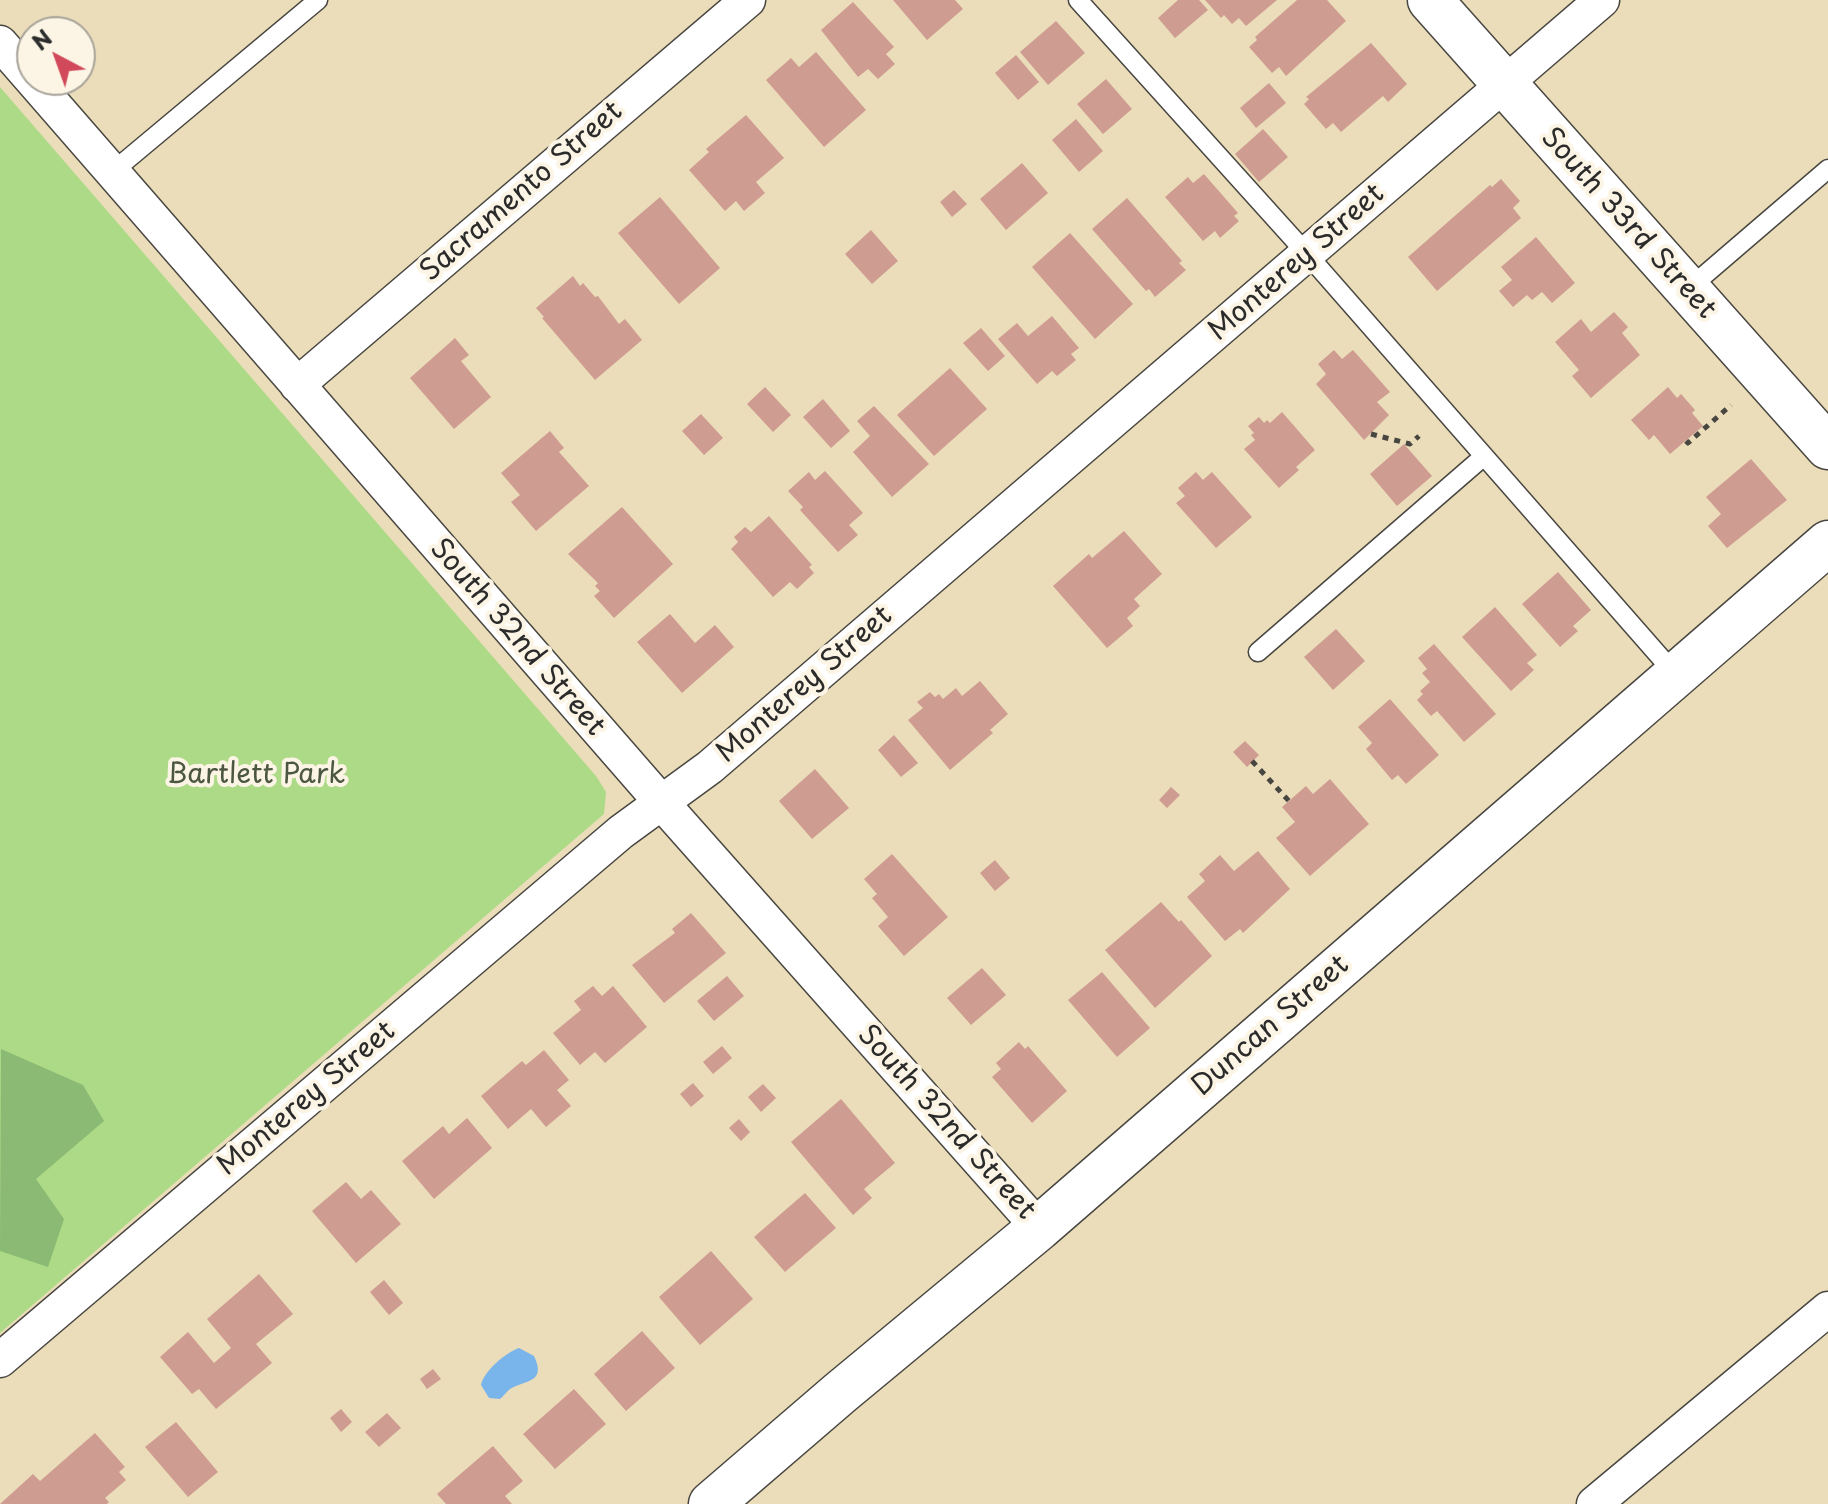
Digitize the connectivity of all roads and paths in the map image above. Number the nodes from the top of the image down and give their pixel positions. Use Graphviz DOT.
graph roads {
  1 [pos="318,0"];
  2 [pos="748,0"];
  3 [pos="1078,0"];
  4 [pos="1430,0"];
  5 [pos="1602,0"];
  6 [pos="0,43"];
  7 [pos="1504,85"];
  8 [pos="1828,169"];
  9 [pos="111,173"];
  10 [pos="1307,254"];
  11 [pos="1687,290"];
  12 [pos="297,385"];
  13 [pos="1731,405"];
  14 [pos="1371,434"];
  15 [pos="1419,436"];
  16 [pos="1686,441"];
  17 [pos="1828,447"];
  18 [pos="1483,457"];
  19 [pos="1828,543"];
  20 [pos="1258,652"];
  21 [pos="1676,675"];
  22 [pos="1252,761"];
  23 [pos="1289,801"];
  24 [pos="662,803"];
  25 [pos="1039,1228"];
  26 [pos="1828,1309"];
  27 [pos="0,1360"];
  28 [pos="711,1504"];
  29 [pos="1594,1504"];
  1 -- 9 [label="lane"];
  2 -- 12 [label="street, Sacramento Street"];
  3 -- 10 [label="lane"];
  4 -- 7 [label="street, South 33rd Street"];
  5 -- 7 [label="street, Monterey Street"];
  6 -- 9 [label="street, South 32nd Street"];
  7 -- 10 [label="street, Monterey Street"];
  7 -- 11 [label="street, South 33rd Street"];
  8 -- 11 [label="lane"];
  9 -- 12 [label="street, South 32nd Street"];
  10 -- 18 [label="lane"];
  10 -- 24 [label="street, Monterey Street"];
  11 -- 17 [label="street, South 33rd Street"];
  12 -- 24 [label="street, South 32nd Street"];
  13 -- 16 [label="path"];
  14 -- 15 [label="path"];
  18 -- 20 [label="lane"];
  18 -- 21 [label="lane"];
  19 -- 21 [label="street, Duncan Street"];
  21 -- 25 [label="street, Duncan Street"];
  22 -- 23 [label="path"];
  24 -- 25 [label="street, South 32nd Street"];
  24 -- 27 [label="street, Monterey Street"];
  25 -- 28 [label="street, Duncan Street"];
  26 -- 29 [label="street"];
}
